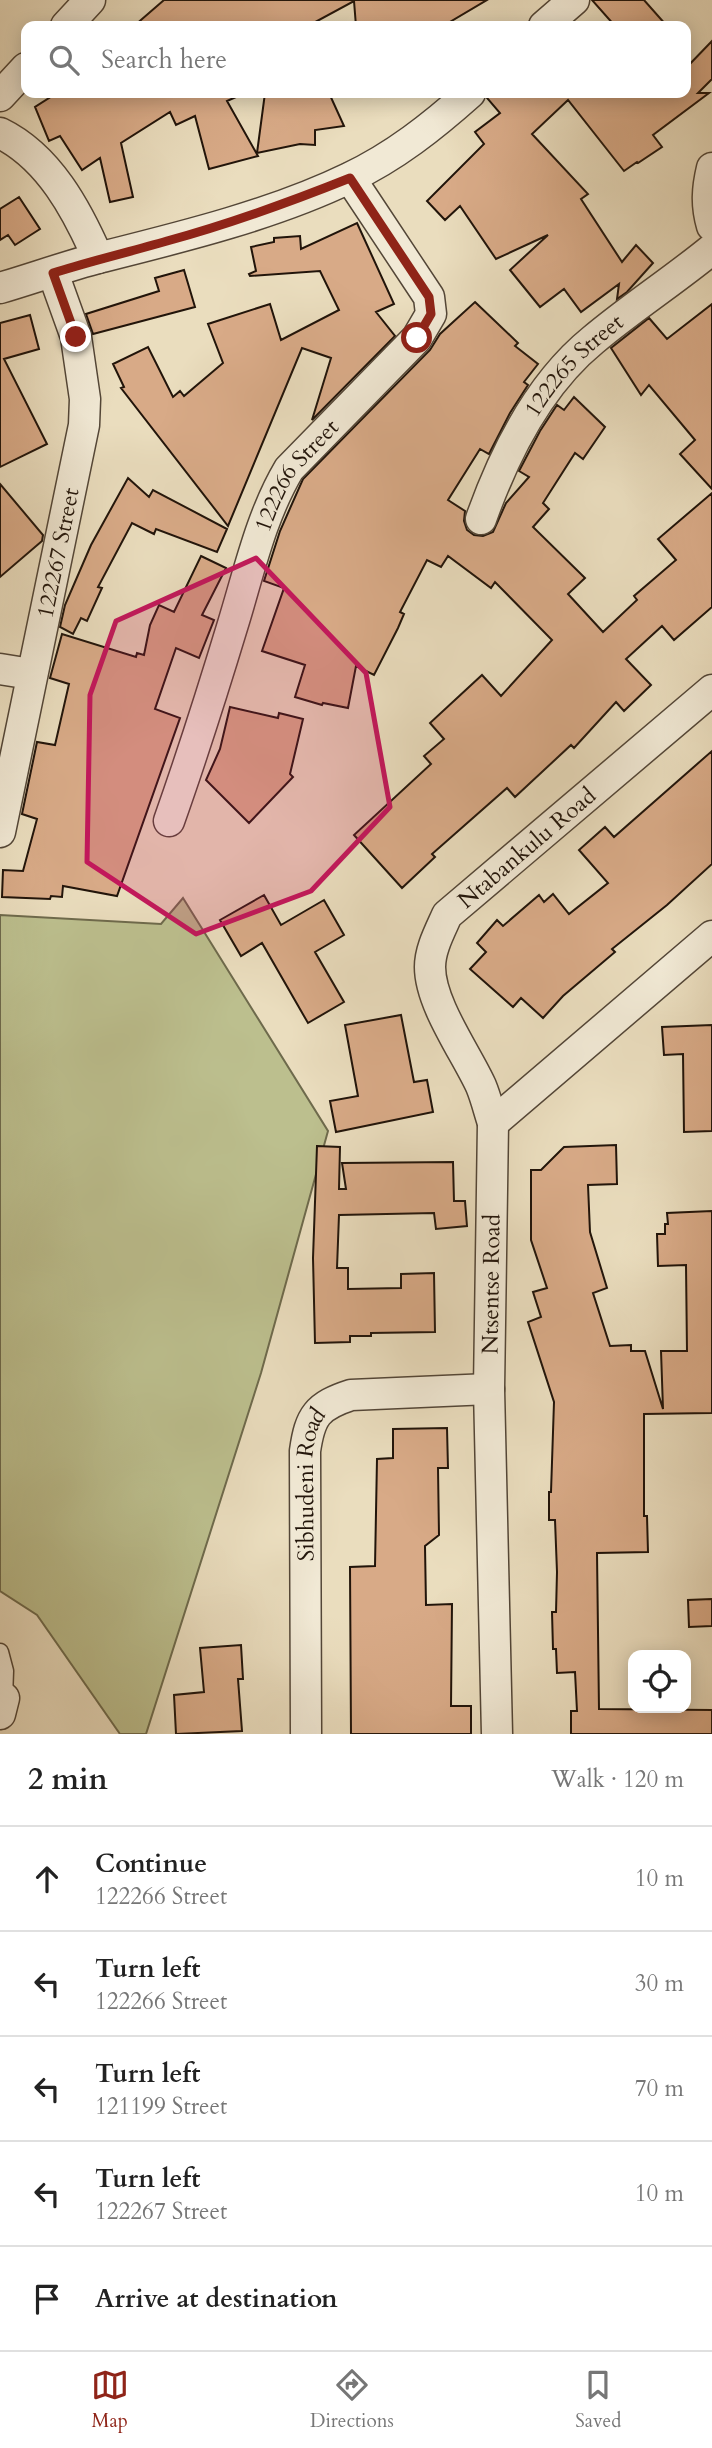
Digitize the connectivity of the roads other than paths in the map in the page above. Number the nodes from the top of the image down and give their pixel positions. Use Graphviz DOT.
graph roads {
  1 [pos="90,0"];
  2 [pos="574,0"];
  3 [pos="71,21"];
  4 [pos="550,21"];
  5 [pos="21,73"];
  6 [pos="0,96"];
  7 [pos="464,98"];
  8 [pos="0,133"];
  9 [pos="712,168"];
  10 [pos="350,178"];
  11 [pos="712,226"];
  12 [pos="712,249"];
  13 [pos="98,258"];
  14 [pos="53,273"];
  15 [pos="0,288"];
  16 [pos="481,519"];
  17 [pos="0,669"];
  18 [pos="31,674"];
  19 [pos="712,690"];
  20 [pos="5,781"];
  21 [pos="169,821"];
  22 [pos="0,832"];
  23 [pos="712,936"];
  24 [pos="493,1123"];
  25 [pos="489,1389"];
  26 [pos="0,1652"];
  27 [pos="2,1706"];
  28 [pos="306,1734"];
  29 [pos="497,1734"];
  1 -- 3 [label="street"];
  2 -- 4 [label="street"];
  5 -- 6 [label="street"];
  7 -- 10 [label="street"];
  8 -- 13 [label="street"];
  9 -- 11 [label="street"];
  10 -- 13 [label="street"];
  10 -- 21 [label="street, 122266 Street"];
  12 -- 16 [label="street, 122265 Street"];
  13 -- 14 [label="street"];
  14 -- 15 [label="street"];
  14 -- 18 [label="street, 122267 Street"];
  17 -- 18 [label="street"];
  18 -- 20 [label="street, 122267 Street"];
  19 -- 24 [label="street, Ntabankulu Road"];
  20 -- 22 [label="street, 122267 Street"];
  23 -- 24 [label="street"];
  24 -- 25 [label="street, Ntsentse Road"];
  25 -- 28 [label="street, Sibhudeni Road"];
  25 -- 29 [label="street, Ntsentse Road"];
  26 -- 27 [label="lane"];
}
